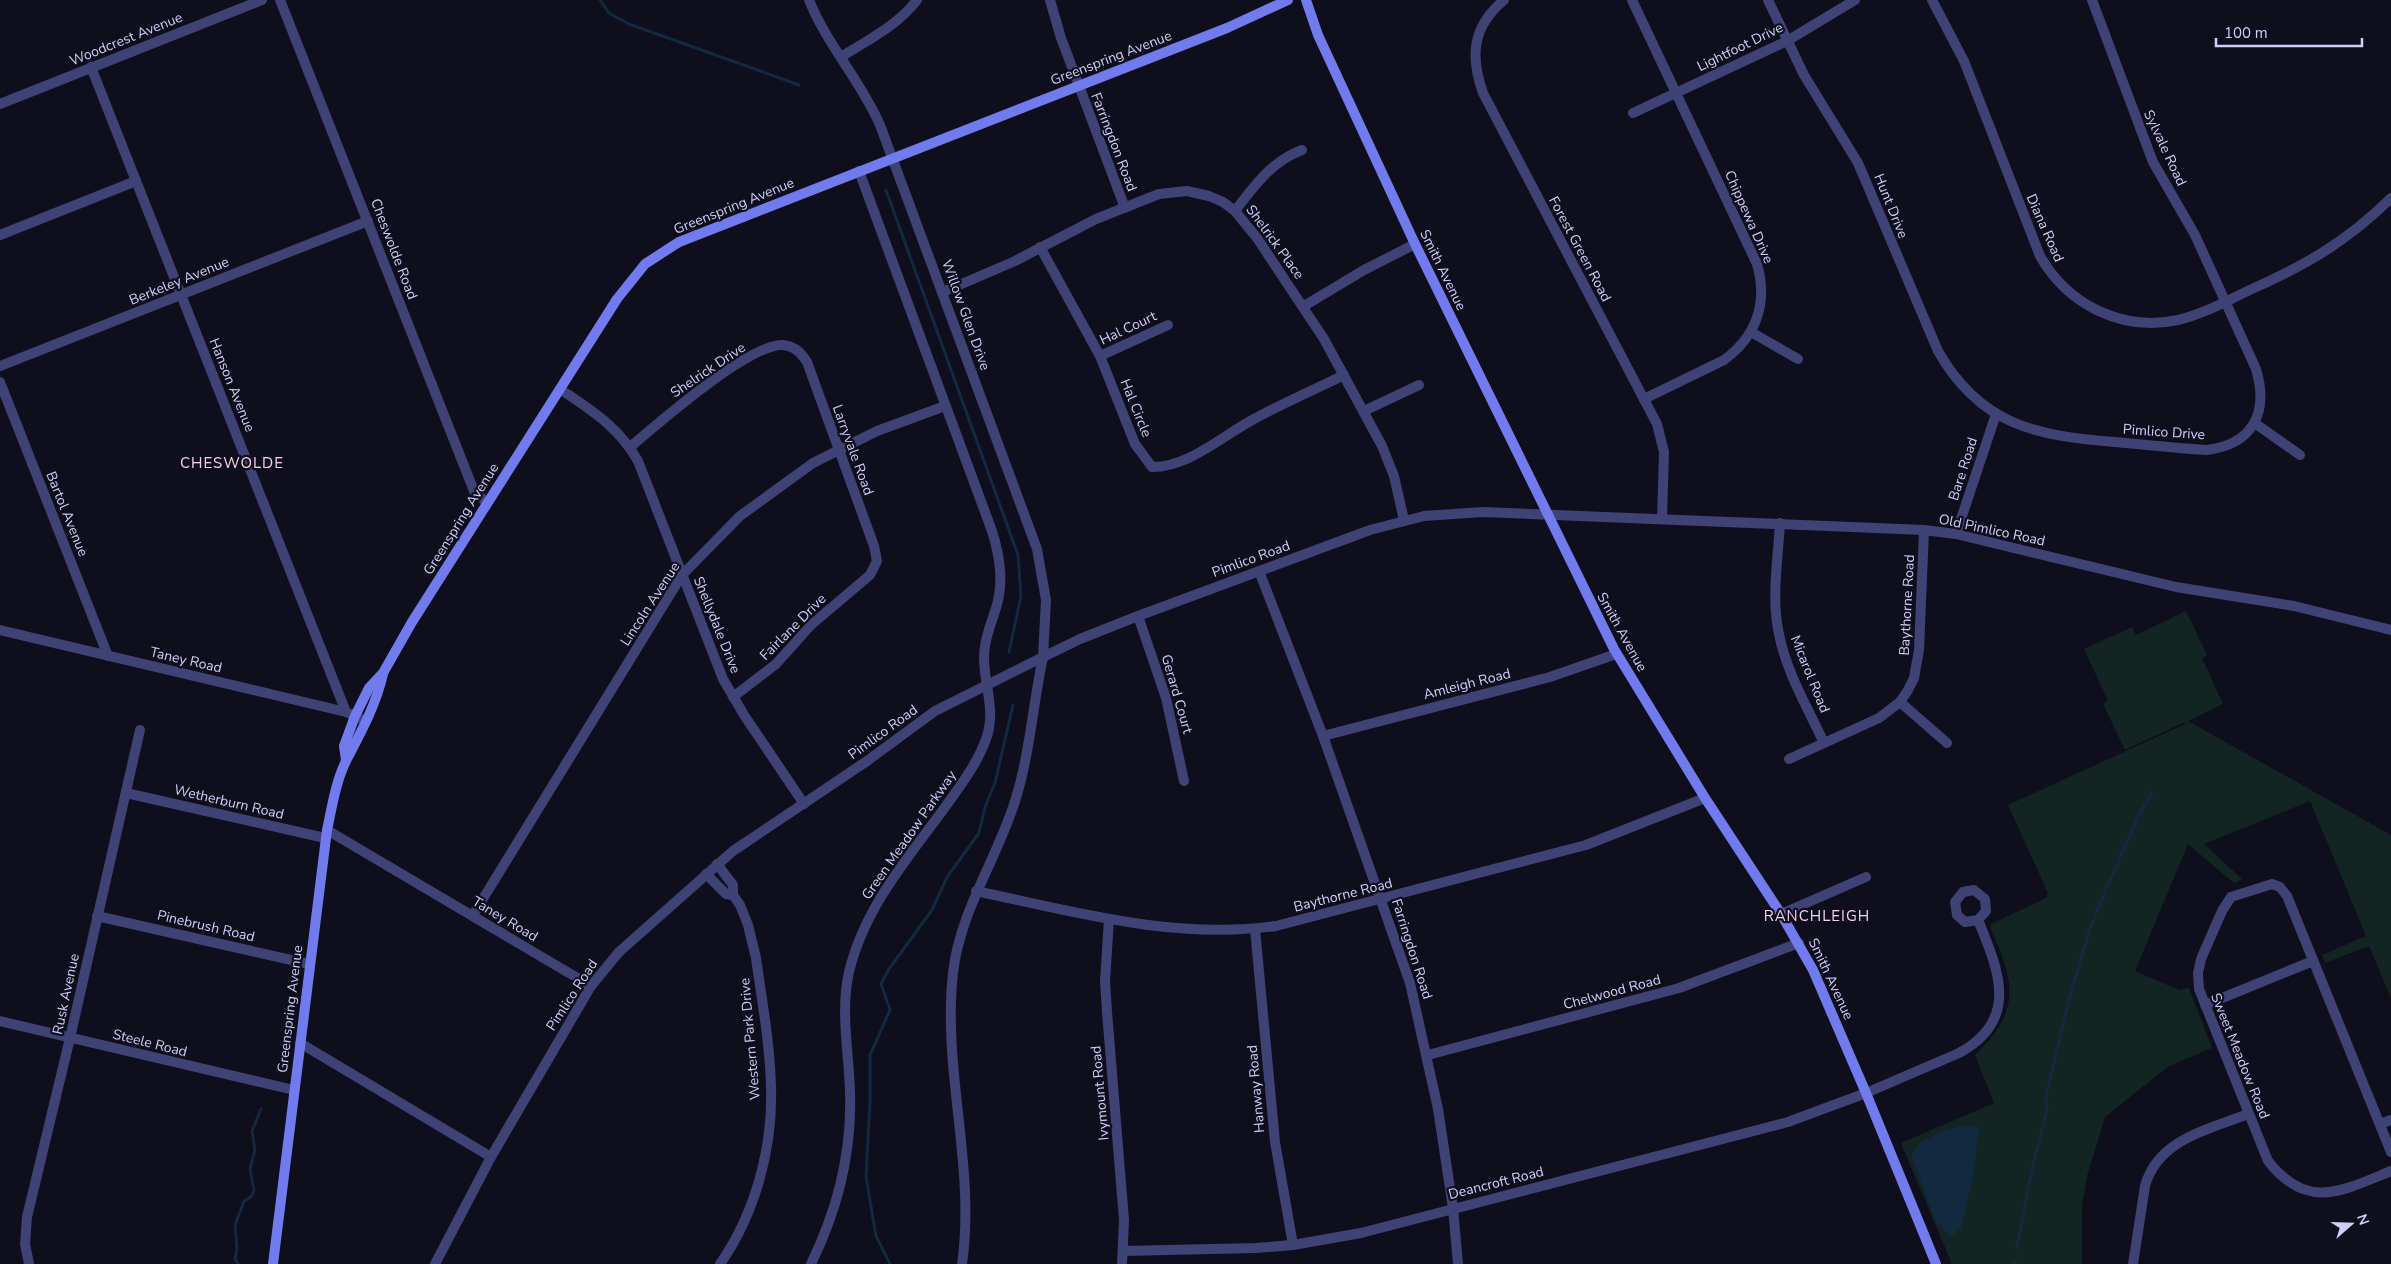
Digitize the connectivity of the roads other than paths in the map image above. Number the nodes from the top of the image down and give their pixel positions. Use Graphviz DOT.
graph roads {
  1 [pos="262,0"];
  2 [pos="280,0"];
  3 [pos="809,0"];
  4 [pos="917,0"];
  5 [pos="1050,0"];
  6 [pos="1288,0"];
  7 [pos="1306,0"];
  8 [pos="1504,0"];
  9 [pos="1632,0"];
  10 [pos="1768,0"];
  11 [pos="1856,0"];
  12 [pos="1932,0"];
  13 [pos="2092,0"];
  14 [pos="1787,41"];
  15 [pos="841,57"];
  16 [pos="91,68"];
  17 [pos="1078,85"];
  18 [pos="1677,93"];
  19 [pos="0,104"];
  20 [pos="1633,114"];
  21 [pos="1302,150"];
  22 [pos="893,158"];
  23 [pos="859,171"];
  24 [pos="136,181"];
  25 [pos="2391,198"];
  26 [pos="1125,208"];
  27 [pos="1235,211"];
  28 [pos="368,221"];
  29 [pos="0,235"];
  30 [pos="1415,244"];
  31 [pos="1040,248"];
  32 [pos="943,292"];
  33 [pos="181,295"];
  34 [pos="2225,302"];
  35 [pos="1304,306"];
  36 [pos="1168,325"];
  37 [pos="1751,332"];
  38 [pos="1100,356"];
  39 [pos="1798,359"];
  40 [pos="807,362"];
  41 [pos="0,366"];
  42 [pos="1344,375"];
  43 [pos="0,382"];
  44 [pos="1419,384"];
  45 [pos="560,389"];
  46 [pos="1644,399"];
  47 [pos="945,406"];
  48 [pos="1364,411"];
  49 [pos="1996,414"];
  50 [pos="2256,424"];
  51 [pos="630,447"];
  52 [pos="838,449"];
  53 [pos="2300,455"];
  54 [pos="487,503"];
  55 [pos="1548,516"];
  56 [pos="1662,519"];
  57 [pos="1404,520"];
  58 [pos="1780,523"];
  59 [pos="1924,530"];
  60 [pos="1956,534"];
  61 [pos="874,546"];
  62 [pos="1259,571"];
  63 [pos="682,575"];
  64 [pos="1138,616"];
  65 [pos="0,630"];
  66 [pos="2391,630"];
  67 [pos="1616,654"];
  68 [pos="108,656"];
  69 [pos="1043,657"];
  70 [pos="383,673"];
  71 [pos="988,685"];
  72 [pos="733,697"];
  73 [pos="1900,702"];
  74 [pos="350,714"];
  75 [pos="366,721"];
  76 [pos="140,730"];
  77 [pos="1323,736"];
  78 [pos="1947,742"];
  79 [pos="1824,743"];
  80 [pos="346,760"];
  81 [pos="1789,760"];
  82 [pos="1184,781"];
  83 [pos="126,793"];
  84 [pos="1705,798"];
  85 [pos="804,804"];
  86 [pos="326,834"];
  87 [pos="717,864"];
  88 [pos="706,874"];
  89 [pos="1866,877"];
  90 [pos="976,891"];
  91 [pos="733,895"];
  92 [pos="1382,900"];
  93 [pos="1781,914"];
  94 [pos="97,916"];
  95 [pos="473,916"];
  96 [pos="1109,919"];
  97 [pos="1978,920"];
  98 [pos="1255,929"];
  99 [pos="1798,943"];
  100 [pos="2313,961"];
  101 [pos="309,964"];
  102 [pos="591,986"];
  103 [pos="2205,1005"];
  104 [pos="0,1021"];
  105 [pos="70,1038"];
  106 [pos="300,1043"];
  107 [pos="1428,1055"];
  108 [pos="294,1090"];
  109 [pos="1866,1093"];
  110 [pos="2248,1114"];
  111 [pos="2391,1120"];
  112 [pos="2380,1124"];
  113 [pos="2391,1152"];
  114 [pos="491,1157"];
  115 [pos="2391,1171"];
  116 [pos="1453,1208"];
  117 [pos="1293,1245"];
  118 [pos="1123,1251"];
  119 [pos="29,1264"];
  120 [pos="273,1264"];
  121 [pos="435,1264"];
  122 [pos="720,1264"];
  123 [pos="811,1264"];
  124 [pos="962,1264"];
  125 [pos="1122,1264"];
  126 [pos="1458,1264"];
  127 [pos="1936,1264"];
  128 [pos="2133,1264"];
  1 -- 16 [label="street, Woodcrest Avenue"];
  2 -- 28 [label="street, Cheswolde Road"];
  3 -- 15 [label="street, Willow Glen Drive"];
  4 -- 15 [label="street"];
  5 -- 17 [label="street, Farringdon Road"];
  6 -- 17 [label="main road, Greenspring Avenue"];
  7 -- 30 [label="main road, Smith Avenue"];
  8 -- 46 [label="street, Forest Green Road"];
  9 -- 18 [label="street, Chippewa Drive"];
  10 -- 14 [label="street, Hunt Drive"];
  11 -- 14 [label="street, Lightfoot Drive"];
  12 -- 34 [label="street, Diana Road"];
  13 -- 34 [label="street, Sylvale Road"];
  14 -- 18 [label="street, Lightfoot Drive"];
  14 -- 49 [label="street, Hunt Drive"];
  15 -- 22 [label="street, Willow Glen Drive"];
  16 -- 19 [label="street, Woodcrest Avenue"];
  16 -- 24 [label="street, Hanson Avenue"];
  17 -- 22 [label="main road, Greenspring Avenue"];
  17 -- 26 [label="street, Farringdon Road"];
  18 -- 20 [label="street, Lightfoot Drive"];
  18 -- 37 [label="street, Chippewa Drive"];
  21 -- 27 [label="street"];
  22 -- 23 [label="main road, Greenspring Avenue"];
  22 -- 32 [label="street, Willow Glen Drive"];
  23 -- 45 [label="main road, Greenspring Avenue"];
  23 -- 47 [label="street"];
  24 -- 29 [label="street"];
  24 -- 33 [label="street, Hanson Avenue"];
  25 -- 34 [label="street, Diana Road"];
  26 -- 27 [label="street, Shelrick Place"];
  26 -- 31 [label="street, Shelrick Place"];
  27 -- 35 [label="street, Shelrick Place"];
  28 -- 33 [label="street, Berkeley Avenue"];
  28 -- 54 [label="street, Cheswolde Road"];
  30 -- 35 [label="street"];
  30 -- 55 [label="main road, Smith Avenue"];
  31 -- 32 [label="street, Shelrick Place"];
  31 -- 38 [label="street, Hal Circle"];
  32 -- 69 [label="street, Willow Glen Drive"];
  33 -- 41 [label="street, Berkeley Avenue"];
  33 -- 74 [label="street, Hanson Avenue"];
  34 -- 50 [label="street"];
  35 -- 42 [label="street, Shelrick Place"];
  36 -- 38 [label="street, Hal Court"];
  37 -- 39 [label="street"];
  37 -- 46 [label="street, Chippewa Drive"];
  38 -- 42 [label="street, Hal Circle"];
  40 -- 51 [label="street, Shelrick Drive"];
  40 -- 52 [label="street, Larryvale Road"];
  42 -- 48 [label="street, Shelrick Place"];
  43 -- 68 [label="street, Bartol Avenue"];
  44 -- 48 [label="street"];
  45 -- 51 [label="street, Shellydale Drive"];
  45 -- 54 [label="main road, Greenspring Avenue"];
  46 -- 56 [label="street, Forest Green Road"];
  47 -- 52 [label="street, Lincoln Avenue"];
  47 -- 71 [label="street"];
  48 -- 57 [label="street, Shelrick Place"];
  49 -- 50 [label="street, Pimlico Drive"];
  49 -- 60 [label="street, Bare Road"];
  50 -- 53 [label="street"];
  51 -- 63 [label="street, Shellydale Drive"];
  52 -- 61 [label="street, Larryvale Road"];
  52 -- 63 [label="street, Lincoln Avenue"];
  54 -- 70 [label="main road, Greenspring Avenue"];
  55 -- 56 [label="street, Old Pimlico Road"];
  55 -- 57 [label="street, Pimlico Road"];
  55 -- 67 [label="main road, Smith Avenue"];
  56 -- 58 [label="street, Old Pimlico Road"];
  57 -- 62 [label="street, Pimlico Road"];
  58 -- 59 [label="street, Old Pimlico Road"];
  58 -- 79 [label="street, Micarol Road"];
  59 -- 60 [label="street, Old Pimlico Road"];
  59 -- 73 [label="street, Baythorne Road"];
  60 -- 66 [label="street, Old Pimlico Road"];
  61 -- 72 [label="street, Fairlane Drive"];
  62 -- 64 [label="street, Pimlico Road"];
  62 -- 77 [label="street, Farringdon Road"];
  63 -- 72 [label="street, Shellydale Drive"];
  63 -- 95 [label="street, Lincoln Avenue"];
  64 -- 69 [label="street, Pimlico Road"];
  64 -- 82 [label="street, Gerard Court"];
  65 -- 68 [label="street, Taney Road"];
  67 -- 77 [label="street, Amleigh Road"];
  67 -- 84 [label="main road, Smith Avenue"];
  68 -- 74 [label="street, Taney Road"];
  69 -- 71 [label="street, Pimlico Road"];
  69 -- 90 [label="street"];
  70 -- 74 [label="main road, Greenspring Avenue"];
  70 -- 75 [label="main road, Greenspring Avenue"];
  71 -- 85 [label="street, Pimlico Road"];
  71 -- 123 [label="street, Green Meadow Parkway"];
  72 -- 85 [label="street, Shellydale Drive"];
  73 -- 78 [label="street"];
  73 -- 79 [label="street, Baythorne Road"];
  74 -- 75 [label="street, Taney Road"];
  74 -- 80 [label="main road, Greenspring Avenue"];
  75 -- 80 [label="main road, Greenspring Avenue"];
  76 -- 83 [label="street, Rusk Avenue"];
  77 -- 92 [label="street, Farringdon Road"];
  79 -- 81 [label="street, Baythorne Road"];
  80 -- 86 [label="main road, Greenspring Avenue"];
  83 -- 86 [label="street, Wetherburn Road"];
  83 -- 94 [label="street, Rusk Avenue"];
  84 -- 92 [label="street, Baythorne Road"];
  84 -- 93 [label="main road, Smith Avenue"];
  85 -- 87 [label="street, Pimlico Road"];
  86 -- 95 [label="street, Taney Road"];
  86 -- 101 [label="main road, Greenspring Avenue"];
  87 -- 88 [label="street, Pimlico Road"];
  87 -- 91 [label="street, Western Park Drive"];
  88 -- 91 [label="street, Western Park Drive"];
  88 -- 102 [label="street, Pimlico Road"];
  89 -- 93 [label="street"];
  90 -- 96 [label="street, Baythorne Road"];
  90 -- 124 [label="street"];
  91 -- 122 [label="street, Western Park Drive"];
  92 -- 98 [label="street, Baythorne Road"];
  92 -- 107 [label="street, Farringdon Road"];
  93 -- 99 [label="main road, Smith Avenue"];
  94 -- 101 [label="street, Pinebrush Road"];
  94 -- 105 [label="street, Rusk Avenue"];
  95 -- 102 [label="street, Taney Road"];
  96 -- 98 [label="street, Baythorne Road"];
  96 -- 118 [label="street, Ivymount Road"];
  97 -- 109 [label="street, Deancroft Road"];
  98 -- 117 [label="street, Hanway Road"];
  99 -- 107 [label="street, Chelwood Road"];
  99 -- 109 [label="main road, Smith Avenue"];
  100 -- 103 [label="street"];
  100 -- 103 [label="street, Sweet Meadow Road"];
  100 -- 112 [label="street, Sweet Meadow Road"];
  101 -- 106 [label="main road, Greenspring Avenue"];
  102 -- 114 [label="street, Pimlico Road"];
  103 -- 110 [label="street, Sweet Meadow Road"];
  104 -- 105 [label="street, Steele Road"];
  105 -- 108 [label="street, Steele Road"];
  105 -- 119 [label="street, Rusk Avenue"];
  106 -- 108 [label="main road, Greenspring Avenue"];
  106 -- 114 [label="street"];
  107 -- 116 [label="street, Farringdon Road"];
  108 -- 120 [label="main road, Greenspring Avenue"];
  109 -- 116 [label="street, Deancroft Road"];
  109 -- 127 [label="main road, Smith Avenue"];
  110 -- 115 [label="street, Sweet Meadow Road"];
  110 -- 128 [label="street"];
  111 -- 112 [label="street"];
  112 -- 113 [label="street, Sweet Meadow Road"];
  114 -- 121 [label="street, Pimlico Road"];
  116 -- 117 [label="street, Deancroft Road"];
  116 -- 126 [label="street, Farringdon Road"];
  117 -- 118 [label="street, Deancroft Road"];
  118 -- 125 [label="street, Ivymount Road"];
}
